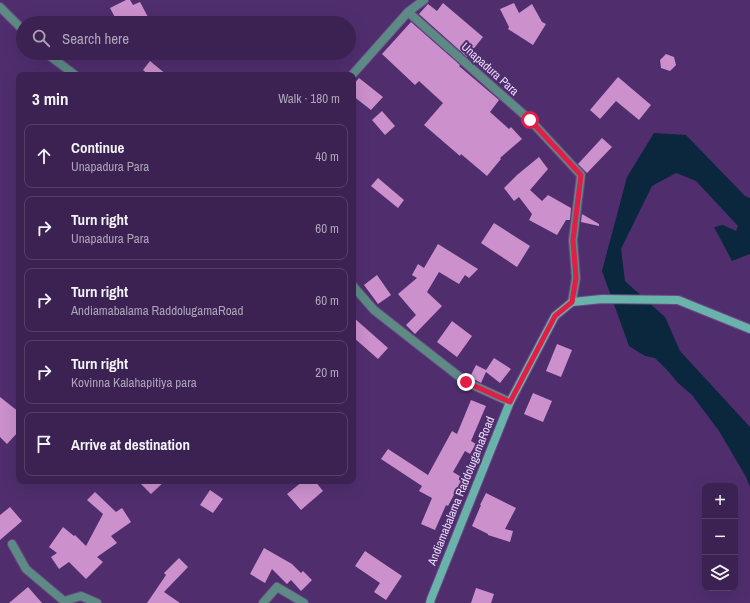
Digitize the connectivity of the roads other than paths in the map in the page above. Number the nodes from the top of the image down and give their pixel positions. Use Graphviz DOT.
graph roads {
  1 [pos="424,0"];
  2 [pos="2,12"];
  3 [pos="408,12"];
  4 [pos="16,24"];
  5 [pos="55,60"];
  6 [pos="71,72"];
  7 [pos="355,72"];
  8 [pos="356,289"];
  9 [pos="572,302"];
  10 [pos="750,329"];
  11 [pos="510,402"];
  12 [pos="12,544"];
  13 [pos="97,603"];
  14 [pos="263,603"];
  15 [pos="304,603"];
  16 [pos="430,603"];
  1 -- 3 [label="street"];
  2 -- 4 [label="street"];
  3 -- 7 [label="street"];
  3 -- 9 [label="street, Unapadura Para"];
  5 -- 6 [label="street"];
  8 -- 11 [label="street"];
  9 -- 10 [label="street"];
  9 -- 11 [label="street, Andiamabalama RaddolugamaRoad"];
  11 -- 16 [label="street, Andiamabalama RaddolugamaRoad"];
  12 -- 13 [label="street"];
  14 -- 15 [label="street"];
}
